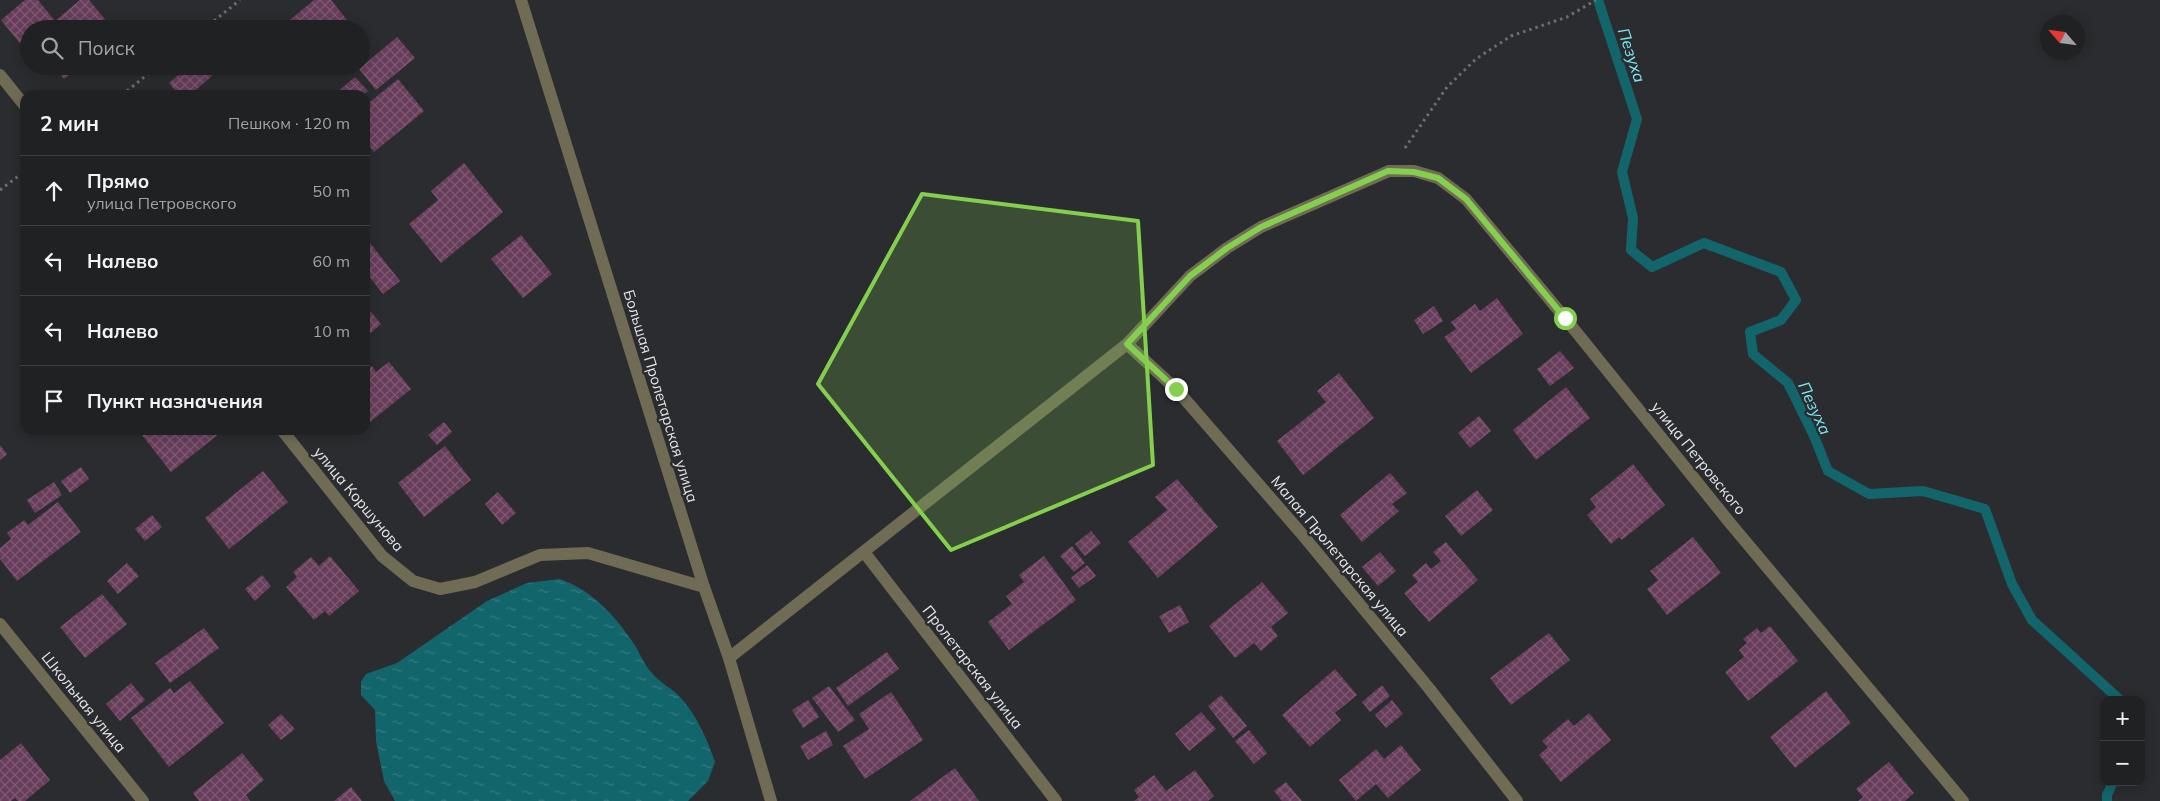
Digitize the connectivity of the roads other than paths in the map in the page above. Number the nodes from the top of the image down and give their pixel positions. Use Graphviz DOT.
graph roads {
  1 [pos="522,0"];
  2 [pos="0,75"];
  3 [pos="20,100"];
  4 [pos="1127,344"];
  5 [pos="286,435"];
  6 [pos="864,552"];
  7 [pos="704,587"];
  8 [pos="0,624"];
  9 [pos="729,658"];
  10 [pos="143,801"];
  11 [pos="771,801"];
  12 [pos="1056,801"];
  13 [pos="1516,801"];
  14 [pos="1963,801"];
  1 -- 7 [label="street, Большая Пролетарская улица"];
  2 -- 3 [label="street"];
  4 -- 6 [label="street"];
  4 -- 13 [label="street, Малая Пролетарская улица"];
  4 -- 14 [label="street, улица Петровского"];
  5 -- 7 [label="street, улица Коршунова"];
  6 -- 9 [label="street"];
  6 -- 12 [label="street, Пролетарская улица"];
  7 -- 9 [label="street, Большая Пролетарская улица"];
  8 -- 10 [label="street, Школьная улица"];
  9 -- 11 [label="street, Большая Пролетарская улица"];
}
